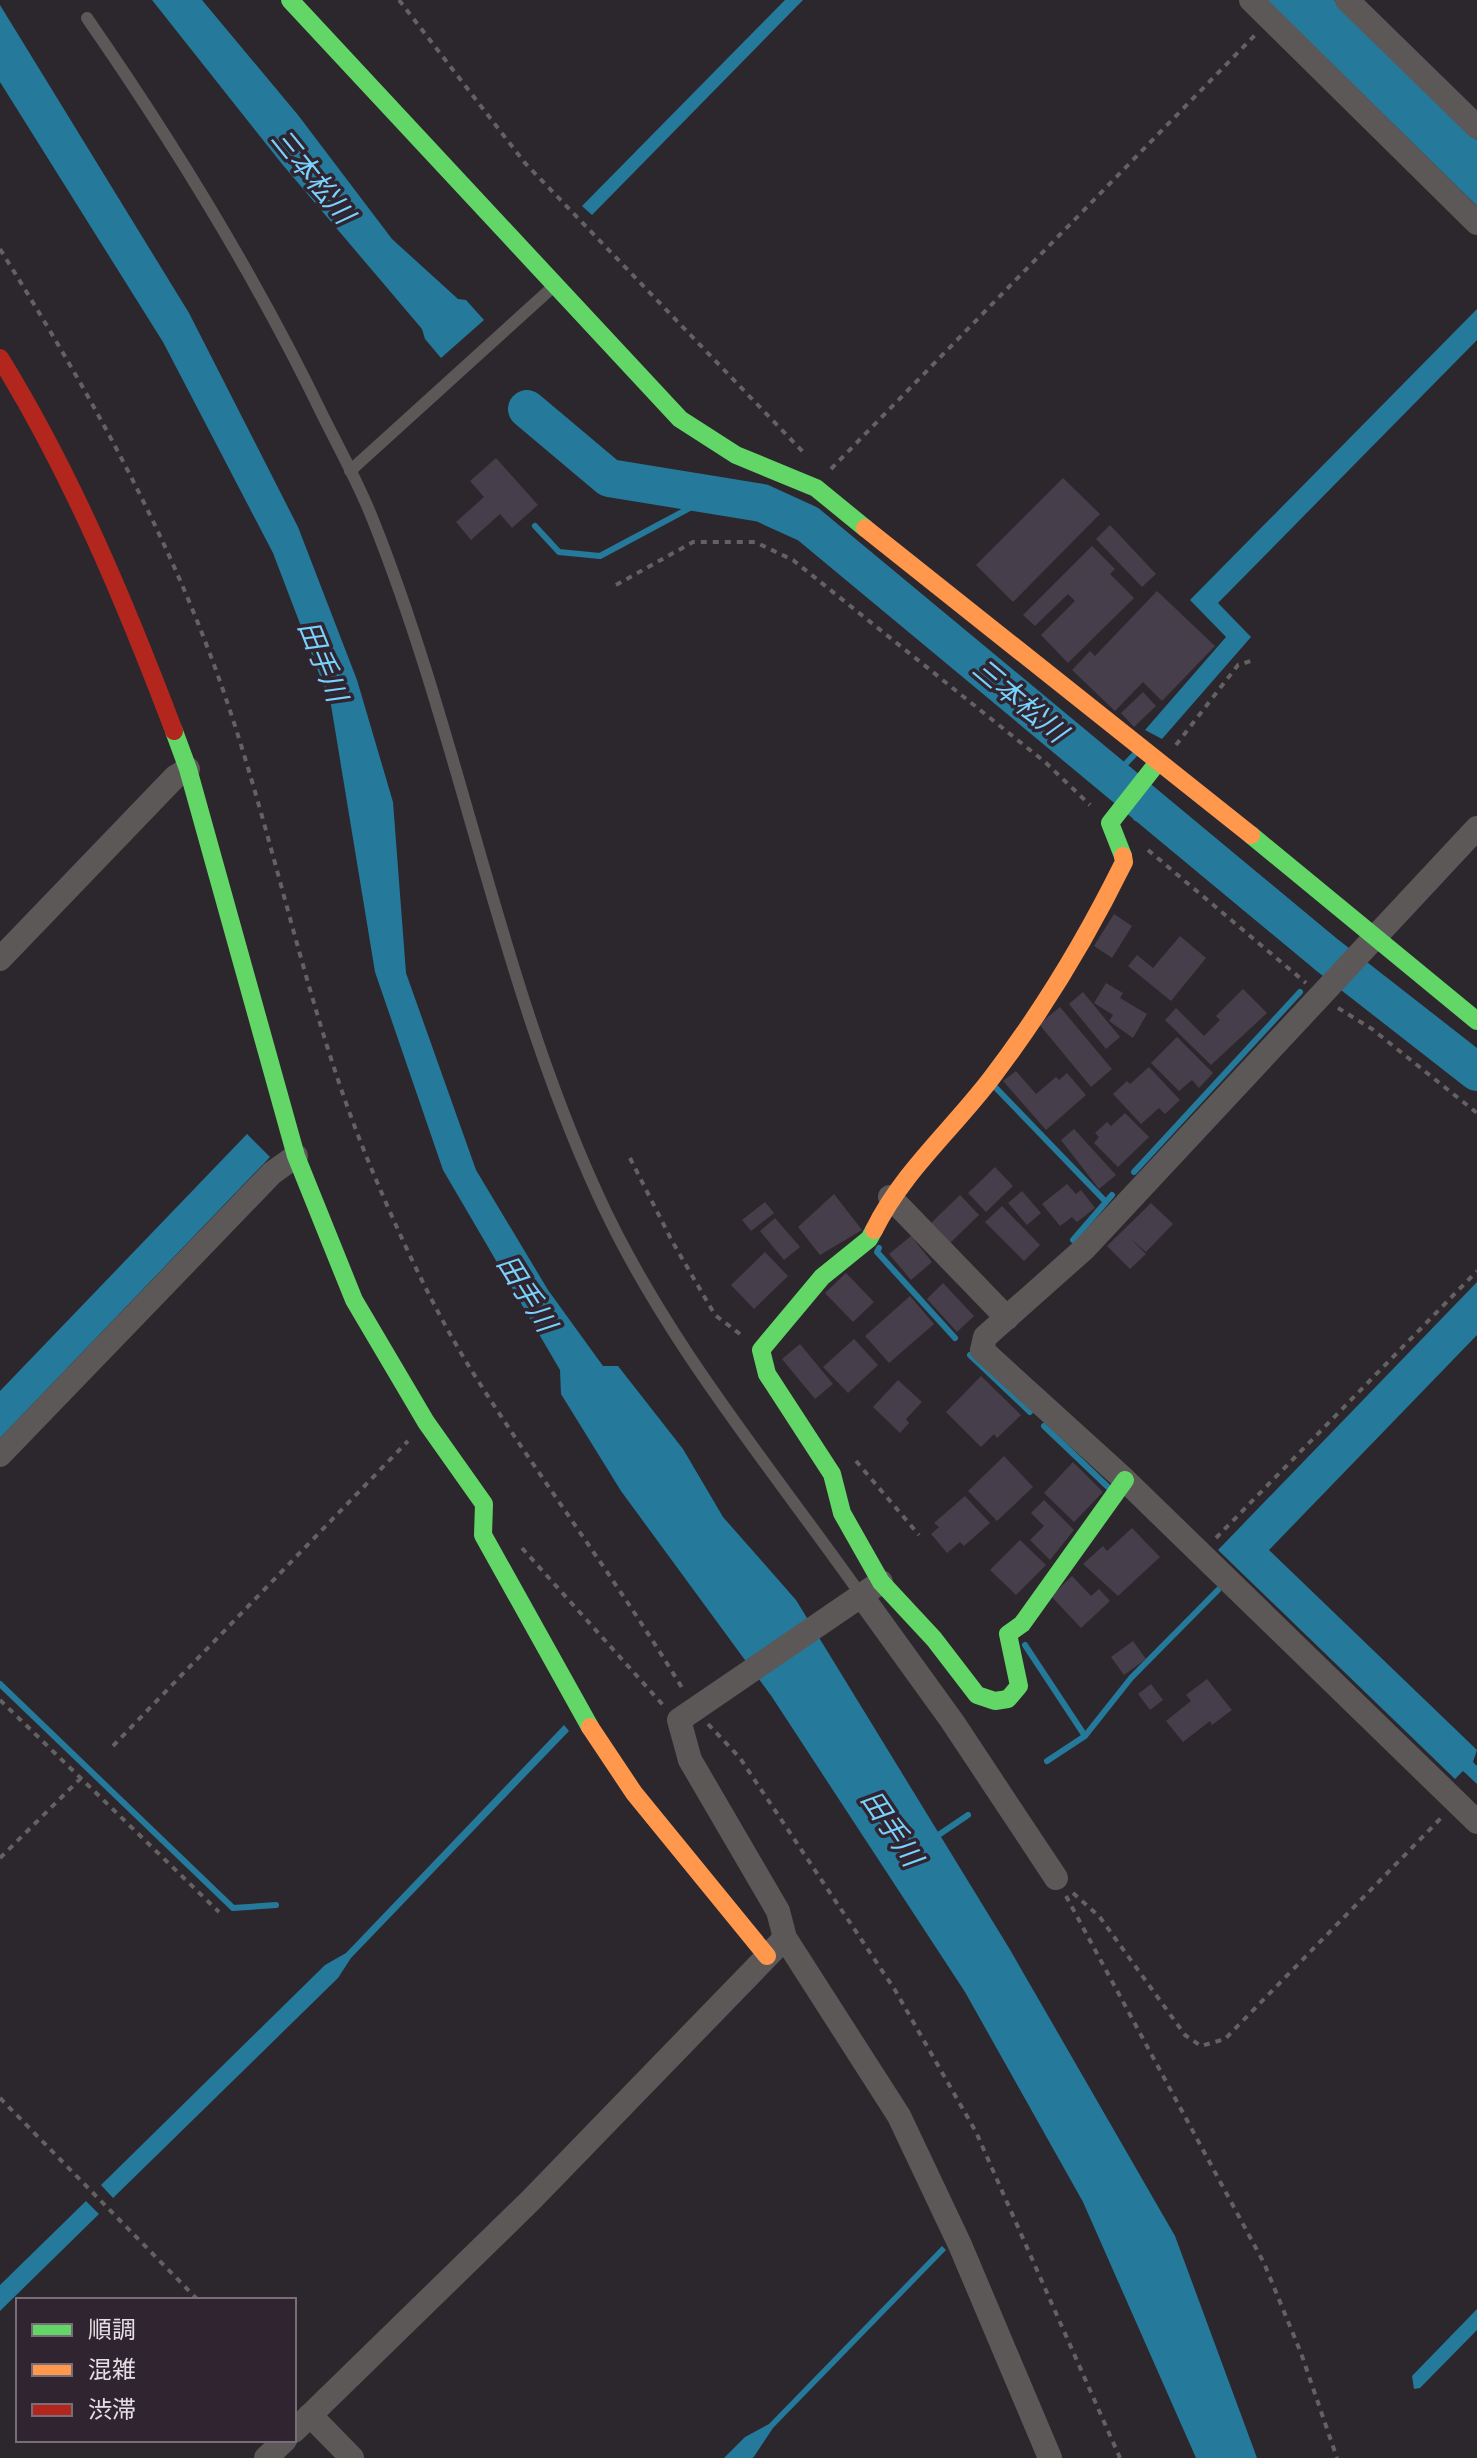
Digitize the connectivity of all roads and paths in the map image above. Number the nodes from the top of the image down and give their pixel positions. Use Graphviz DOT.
graph roads {
  1 [pos="290,0"];
  2 [pos="399,0"];
  3 [pos="1251,0"];
  4 [pos="1347,0"];
  5 [pos="87,18"];
  6 [pos="1271,19"];
  7 [pos="1477,127"];
  8 [pos="1477,223"];
  9 [pos="0,249"];
  10 [pos="554,286"];
  11 [pos="0,358"];
  12 [pos="350,471"];
  13 [pos="820,482"];
  14 [pos="616,585"];
  15 [pos="1254,660"];
  16 [pos="1158,762"];
  17 [pos="188,769"];
  18 [pos="1110,823"];
  19 [pos="1477,828"];
  20 [pos="1122,847"];
  21 [pos="1374,938"];
  22 [pos="0,959"];
  23 [pos="1321,993"];
  24 [pos="1477,1021"];
  25 [pos="1477,1113"];
  26 [pos="296,1156"];
  27 [pos="890,1197"];
  28 [pos="1477,1271"];
  29 [pos="1007,1318"];
  30 [pos="426,1422"];
  31 [pos="0,1455"];
  32 [pos="1125,1480"];
  33 [pos="514,1539"];
  34 [pos="1201,1554"];
  35 [pos="864,1594"];
  36 [pos="0,1700"];
  37 [pos="695,1709"];
  38 [pos="113,1746"];
  39 [pos="81,1778"];
  40 [pos="1456,1802"];
  41 [pos="1477,1822"];
  42 [pos="0,1858"];
  43 [pos="1056,1878"];
  44 [pos="219,1912"];
  45 [pos="785,1938"];
  46 [pos="767,1956"];
  47 [pos="0,2098"];
  48 [pos="196,2298"];
  49 [pos="302,2423"];
  50 [pos="283,2442"];
  51 [pos="266,2458"];
  52 [pos="352,2458"];
  53 [pos="1050,2458"];
  54 [pos="1120,2458"];
  55 [pos="1337,2458"];
  1 -- 10 [label="street"];
  2 -- 13 [label="path"];
  3 -- 6 [label="street"];
  4 -- 7 [label="street"];
  5 -- 12 [label="lane"];
  6 -- 8 [label="street"];
  6 -- 13 [label="path"];
  9 -- 37 [label="path"];
  10 -- 12 [label="lane"];
  10 -- 13 [label="street"];
  11 -- 17 [label="street"];
  12 -- 35 [label="lane"];
  13 -- 16 [label="street"];
  14 -- 18 [label="path"];
  15 -- 16 [label="path"];
  16 -- 18 [label="street"];
  16 -- 21 [label="street"];
  17 -- 22 [label="street"];
  17 -- 26 [label="street"];
  18 -- 20 [label="street"];
  19 -- 21 [label="street"];
  20 -- 23 [label="path"];
  20 -- 27 [label="street"];
  21 -- 23 [label="street"];
  21 -- 24 [label="street"];
  23 -- 25 [label="path"];
  23 -- 29 [label="street"];
  26 -- 30 [label="street"];
  26 -- 31 [label="street"];
  27 -- 29 [label="street"];
  27 -- 35 [label="street"];
  28 -- 34 [label="path"];
  29 -- 32 [label="street"];
  30 -- 38 [label="path"];
  30 -- 46 [label="street"];
  32 -- 34 [label="street"];
  32 -- 35 [label="street"];
  33 -- 37 [label="path"];
  34 -- 40 [label="street"];
  35 -- 37 [label="street"];
  35 -- 43 [label="street"];
  36 -- 39 [label="path"];
  37 -- 45 [label="street"];
  37 -- 54 [label="path"];
  39 -- 42 [label="path"];
  39 -- 44 [label="path"];
  40 -- 41 [label="street"];
  40 -- 43 [label="path"];
  43 -- 55 [label="path"];
  45 -- 46 [label="street"];
  45 -- 53 [label="street"];
  46 -- 49 [label="street"];
  47 -- 48 [label="path"];
  49 -- 52 [label="street"];
  50 -- 51 [label="street"];
}
